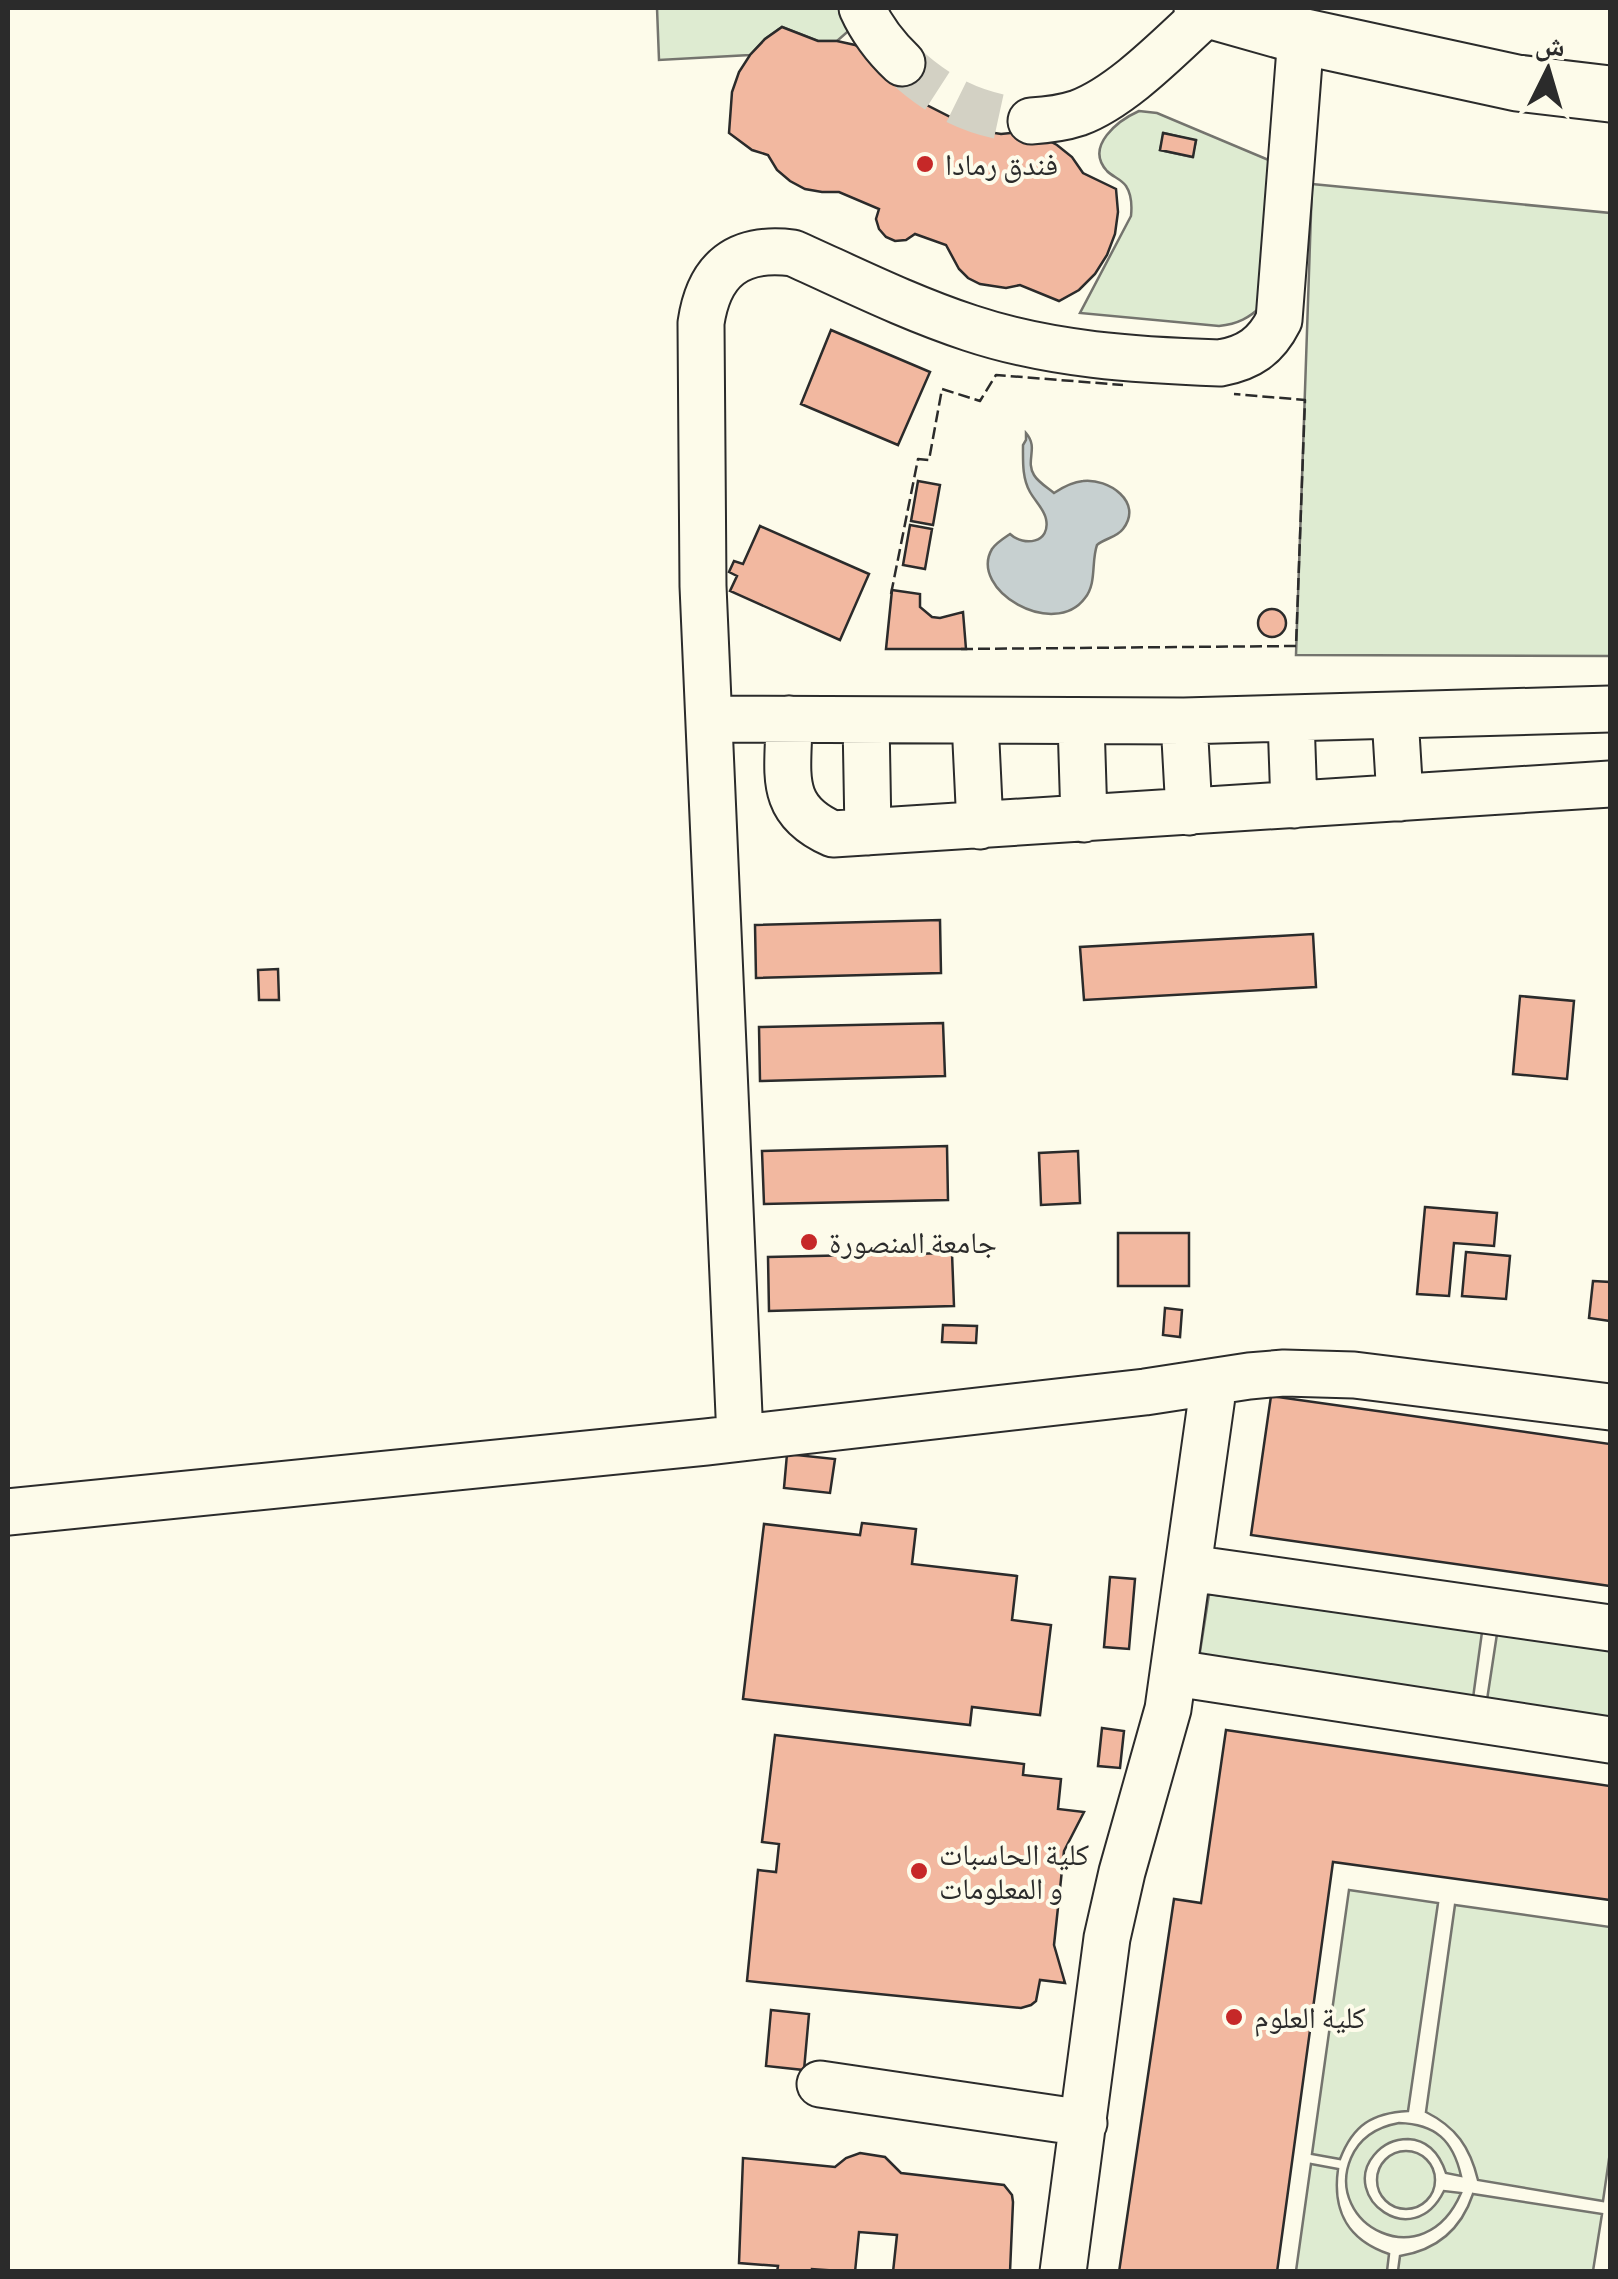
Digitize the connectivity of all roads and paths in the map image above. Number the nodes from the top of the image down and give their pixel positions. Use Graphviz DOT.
graph roads {
  1 [pos="862,8"];
  2 [pos="1206,9"];
  3 [pos="1301,36"];
  4 [pos="902,63"];
  5 [pos="1610,94"];
  6 [pos="1031,122"];
  7 [pos="1610,708"];
  8 [pos="1395,716"];
  9 [pos="710,719"];
  10 [pos="788,719"];
  11 [pos="1291,719"];
  12 [pos="866,720"];
  13 [pos="975,721"];
  14 [pos="1184,721"];
  15 [pos="1081,722"];
  16 [pos="1610,784"];
  17 [pos="1400,798"];
  18 [pos="1294,805"];
  19 [pos="1188,812"];
  20 [pos="1084,819"];
  21 [pos="980,826"];
  22 [pos="868,832"];
  23 [pos="1214,1382"];
  24 [pos="1610,1407"];
  25 [pos="740,1438"];
  26 [pos="8,1512"];
  27 [pos="1190,1568"];
  28 [pos="1610,1628"];
  29 [pos="1174,1673"];
  30 [pos="1610,1740"];
  31 [pos="820,2084"];
  32 [pos="1084,2123"];
  33 [pos="1064,2272"];
  1 -- 4 [label="lane"];
  2 -- 3 [label="main road"];
  2 -- 6 [label="lane"];
  3 -- 5 [label="main road"];
  3 -- 9 [label="lane"];
  7 -- 8 [label="lane"];
  8 -- 11 [label="lane"];
  8 -- 17 [label="lane"];
  9 -- 10 [label="lane"];
  9 -- 25 [label="lane"];
  10 -- 12 [label="lane"];
  10 -- 22 [label="lane"];
  11 -- 14 [label="lane"];
  11 -- 18 [label="lane"];
  12 -- 13 [label="lane"];
  12 -- 22 [label="lane"];
  13 -- 15 [label="lane"];
  13 -- 21 [label="lane"];
  14 -- 15 [label="lane"];
  14 -- 19 [label="lane"];
  15 -- 20 [label="lane"];
  16 -- 17 [label="lane"];
  17 -- 18 [label="lane"];
  18 -- 19 [label="lane"];
  19 -- 20 [label="lane"];
  20 -- 21 [label="lane"];
  21 -- 22 [label="lane"];
  23 -- 24 [label="lane"];
  23 -- 25 [label="lane"];
  23 -- 27 [label="lane"];
  25 -- 26 [label="lane"];
  27 -- 28 [label="lane"];
  27 -- 29 [label="lane"];
  29 -- 30 [label="lane"];
  29 -- 32 [label="lane"];
  31 -- 32 [label="lane"];
  32 -- 33 [label="lane"];
}
